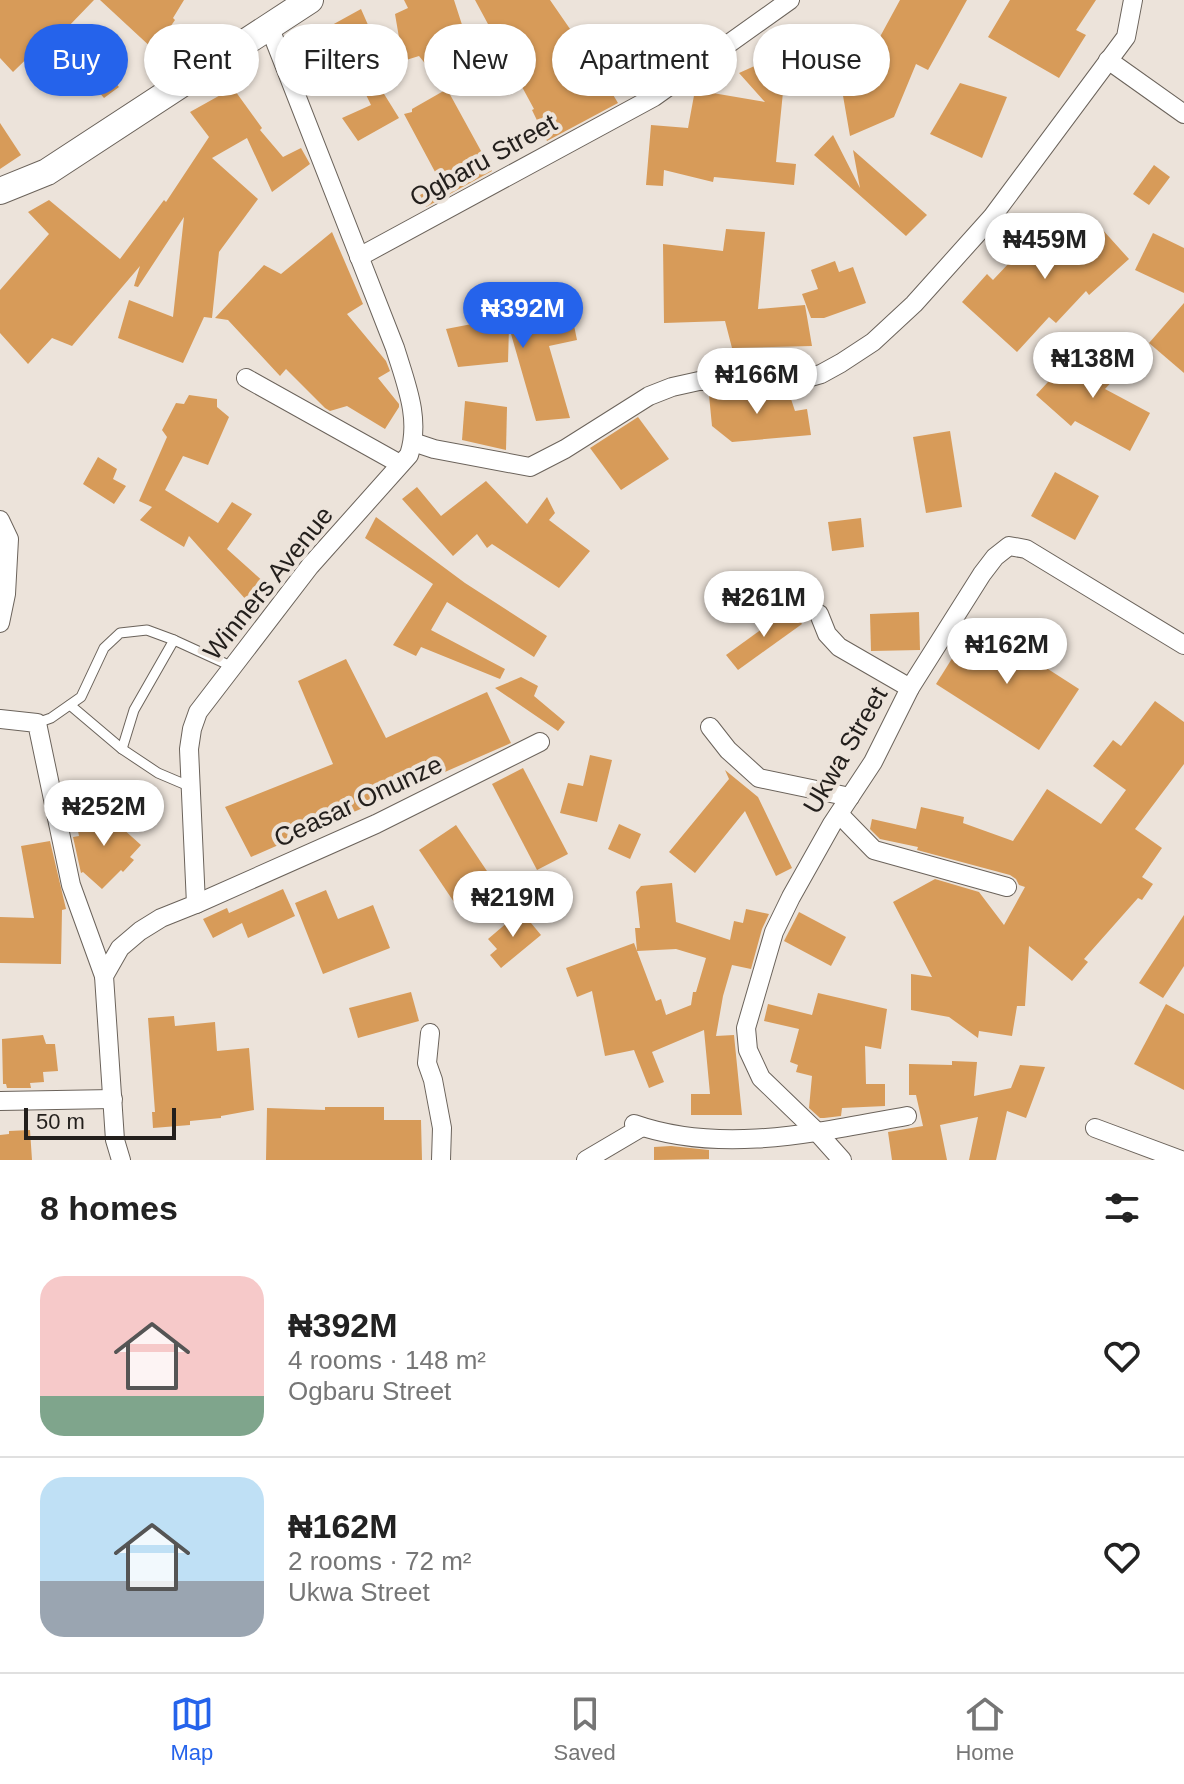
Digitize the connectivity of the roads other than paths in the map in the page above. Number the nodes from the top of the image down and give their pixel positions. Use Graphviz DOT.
graph roads {
  1 [pos="310,0"];
  2 [pos="790,0"];
  3 [pos="1133,0"];
  4 [pos="269,26"];
  5 [pos="1108,60"];
  6 [pos="1181,104"];
  7 [pos="0,191"];
  8 [pos="359,257"];
  9 [pos="246,378"];
  10 [pos="413,442"];
  11 [pos="400,464"];
  12 [pos="0,520"];
  13 [pos="819,614"];
  14 [pos="0,623"];
  15 [pos="174,640"];
  16 [pos="1184,645"];
  17 [pos="233,667"];
  18 [pos="910,688"];
  19 [pos="70,705"];
  20 [pos="0,719"];
  21 [pos="37,723"];
  22 [pos="710,727"];
  23 [pos="540,742"];
  24 [pos="122,749"];
  25 [pos="191,787"];
  26 [pos="850,797"];
  27 [pos="839,814"];
  28 [pos="1007,887"];
  29 [pos="196,904"];
  30 [pos="104,976"];
  31 [pos="430,1033"];
  32 [pos="113,1099"];
  33 [pos="0,1101"];
  34 [pos="907,1116"];
  35 [pos="1095,1128"];
  36 [pos="817,1132"];
  37 [pos="121,1160"];
  38 [pos="441,1160"];
  39 [pos="586,1160"];
  40 [pos="842,1160"];
  41 [pos="1181,1160"];
  1 -- 4 [label="street"];
  2 -- 8 [label="street, Ogbaru Street"];
  3 -- 5 [label="street"];
  4 -- 7 [label="street"];
  4 -- 8 [label="street"];
  5 -- 6 [label="street"];
  5 -- 10 [label="street"];
  8 -- 10 [label="street"];
  9 -- 11 [label="street"];
  10 -- 11 [label="street, Winners Avenue"];
  11 -- 17 [label="street, Winners Avenue"];
  12 -- 14 [label="street"];
  13 -- 18 [label="street"];
  15 -- 17 [label="lane"];
  15 -- 19 [label="lane"];
  15 -- 24 [label="lane"];
  16 -- 18 [label="street, Ukwa Street"];
  17 -- 25 [label="street, Winners Avenue"];
  18 -- 26 [label="street, Ukwa Street"];
  19 -- 21 [label="lane"];
  19 -- 24 [label="lane"];
  20 -- 21 [label="street"];
  21 -- 30 [label="street"];
  22 -- 26 [label="street"];
  23 -- 29 [label="street, Ceasar Onunze"];
  24 -- 25 [label="lane"];
  25 -- 29 [label="street, Winners Avenue"];
  26 -- 27 [label="street, Ukwa Street"];
  27 -- 28 [label="street"];
  27 -- 36 [label="street, Ukwa Street"];
  29 -- 30 [label="street"];
  30 -- 32 [label="street"];
  31 -- 38 [label="street"];
  32 -- 33 [label="street"];
  32 -- 37 [label="street"];
  34 -- 36 [label="street"];
  35 -- 41 [label="street"];
  36 -- 39 [label="street"];
  36 -- 40 [label="street, Ukwa Street"];
}
